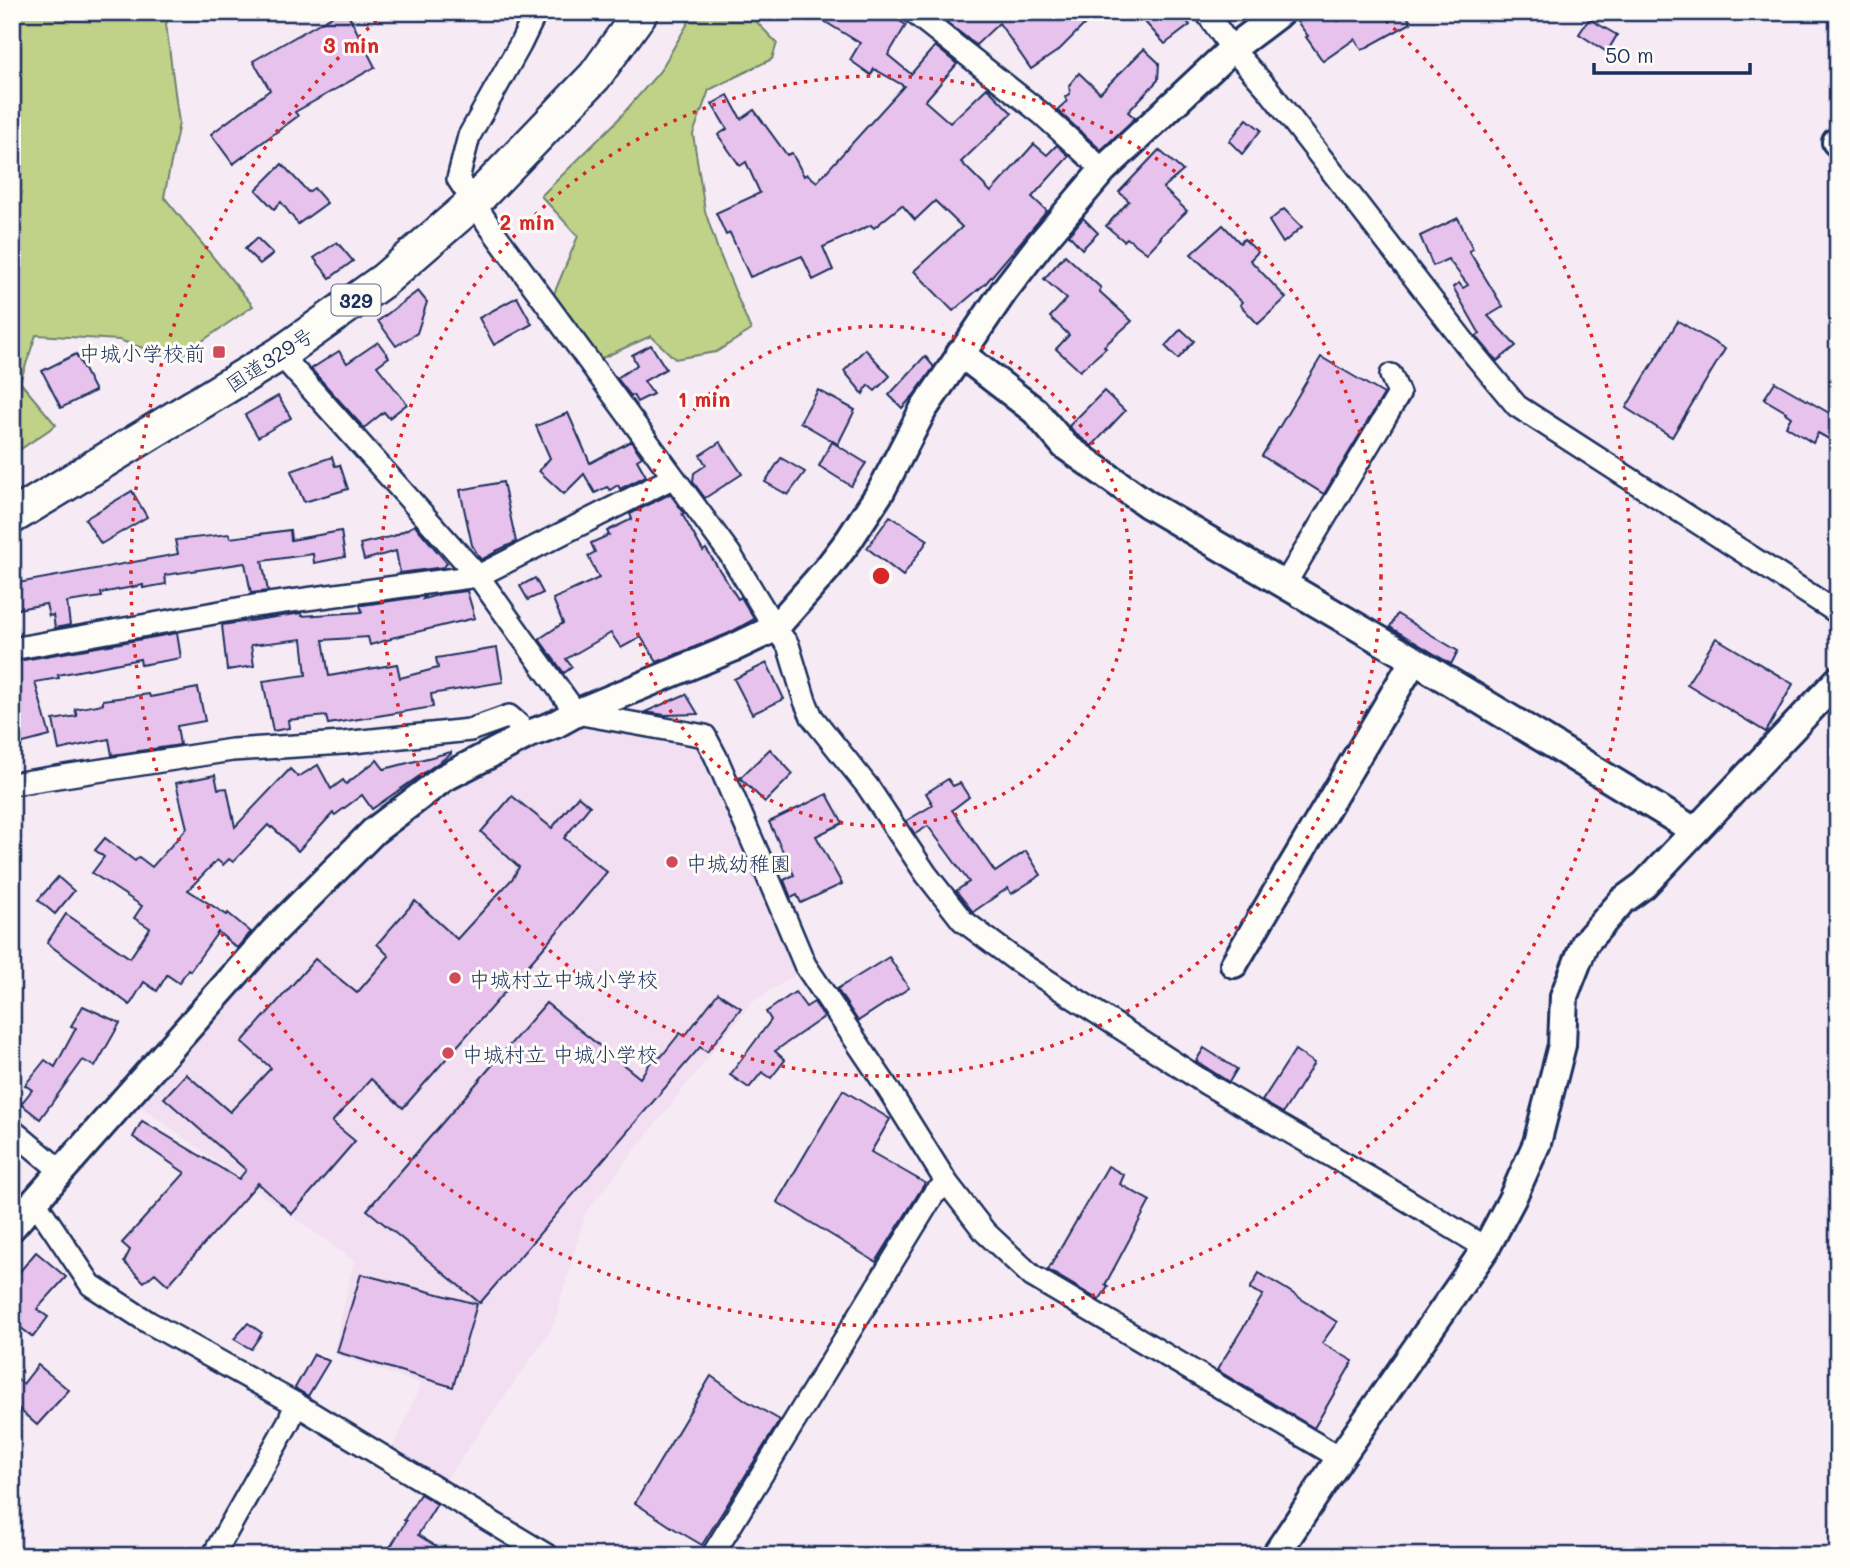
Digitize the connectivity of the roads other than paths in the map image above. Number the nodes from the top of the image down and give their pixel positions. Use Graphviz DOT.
graph roads {
  1 [pos="536,12"];
  2 [pos="641,12"];
  3 [pos="914,12"];
  4 [pos="1206,12"];
  5 [pos="1282,12"];
  6 [pos="1232,49"];
  7 [pos="1103,170"];
  8 [pos="473,203"];
  9 [pos="960,353"];
  10 [pos="280,354"];
  11 [pos="1391,375"];
  12 [pos="672,478"];
  13 [pos="12,517"];
  14 [pos="478,576"];
  15 [pos="1284,584"];
  16 [pos="1838,612"];
  17 [pos="775,628"];
  18 [pos="12,649"];
  19 [pos="1414,660"];
  20 [pos="1838,680"];
  21 [pos="576,713"];
  22 [pos="529,734"];
  23 [pos="12,785"];
  24 [pos="1695,831"];
  25 [pos="1234,964"];
  26 [pos="12,1130"];
  27 [pos="61,1171"];
  28 [pos="947,1183"];
  29 [pos="34,1200"];
  30 [pos="12,1227"];
  31 [pos="1486,1248"];
  32 [pos="296,1404"];
  33 [pos="1340,1458"];
  34 [pos="212,1556"];
  35 [pos="548,1556"];
  36 [pos="712,1556"];
  37 [pos="1275,1556"];
  1 -- 8 [label="street"];
  2 -- 8 [label="highway, 国道329号 / 329"];
  3 -- 7 [label="street"];
  4 -- 6 [label="street"];
  5 -- 6 [label="street"];
  6 -- 7 [label="street"];
  6 -- 16 [label="street"];
  7 -- 9 [label="street"];
  8 -- 10 [label="highway, 国道329号 / 329"];
  8 -- 12 [label="street"];
  9 -- 15 [label="street"];
  9 -- 17 [label="street"];
  10 -- 13 [label="highway, 国道329号 / 329"];
  10 -- 14 [label="street"];
  11 -- 15 [label="street"];
  12 -- 14 [label="street"];
  12 -- 17 [label="street"];
  14 -- 18 [label="street"];
  14 -- 21 [label="street"];
  15 -- 19 [label="street"];
  17 -- 21 [label="street"];
  17 -- 31 [label="street"];
  19 -- 24 [label="street"];
  19 -- 25 [label="street"];
  20 -- 24 [label="street"];
  21 -- 22 [label="street"];
  21 -- 28 [label="street"];
  22 -- 23 [label="street"];
  22 -- 27 [label="street"];
  24 -- 31 [label="street"];
  26 -- 27 [label="street"];
  27 -- 29 [label="street"];
  28 -- 33 [label="street"];
  28 -- 36 [label="street"];
  29 -- 30 [label="street"];
  29 -- 32 [label="street"];
  31 -- 33 [label="street"];
  32 -- 34 [label="street"];
  32 -- 35 [label="street"];
  33 -- 37 [label="street"];
}
